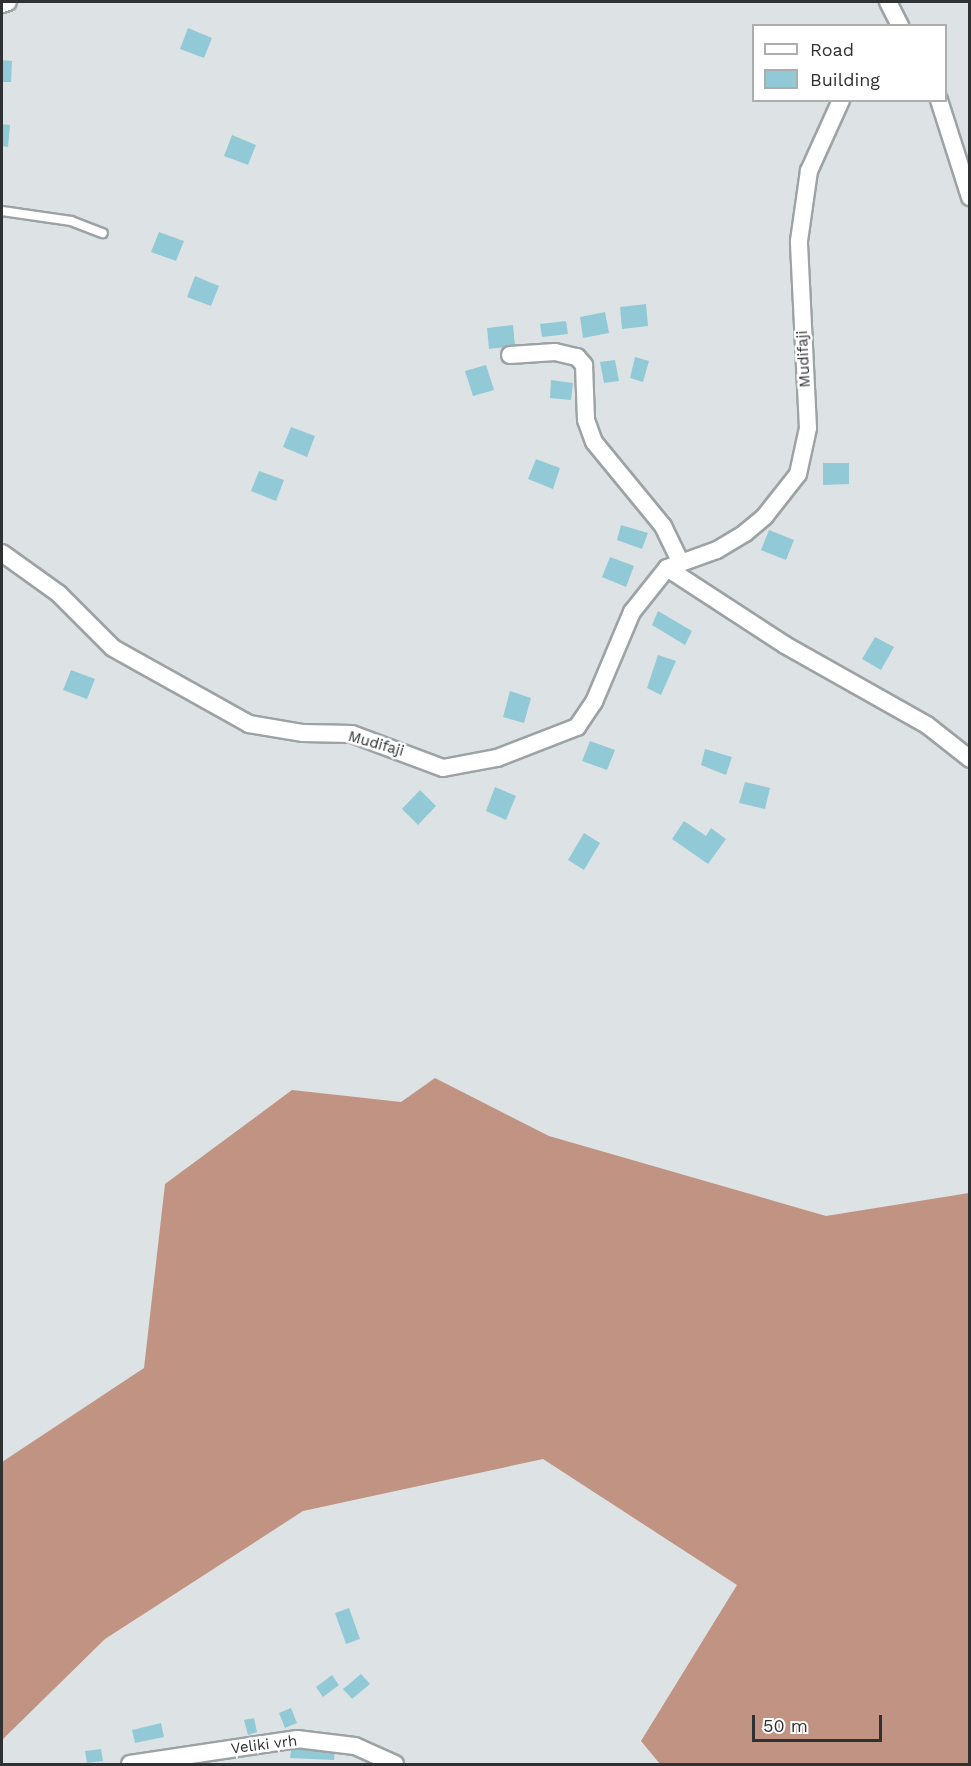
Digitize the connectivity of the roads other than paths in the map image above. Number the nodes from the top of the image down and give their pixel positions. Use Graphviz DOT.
graph roads {
  1 [pos="8,2"];
  2 [pos="888,2"];
  3 [pos="2,4"];
  4 [pos="899,24"];
  5 [pos="840,102"];
  6 [pos="940,102"];
  7 [pos="969,197"];
  8 [pos="2,211"];
  9 [pos="103,233"];
  10 [pos="510,356"];
  11 [pos="2,553"];
  12 [pos="674,566"];
  13 [pos="969,759"];
  14 [pos="130,1764"];
  15 [pos="395,1764"];
  1 -- 3 [label="street"];
  2 -- 4 [label="street"];
  5 -- 12 [label="street, Mudifaji"];
  6 -- 7 [label="street"];
  8 -- 9 [label="lane"];
  10 -- 12 [label="street"];
  11 -- 12 [label="street, Mudifaji"];
  12 -- 13 [label="street"];
  14 -- 15 [label="street, Veliki vrh"];
}
